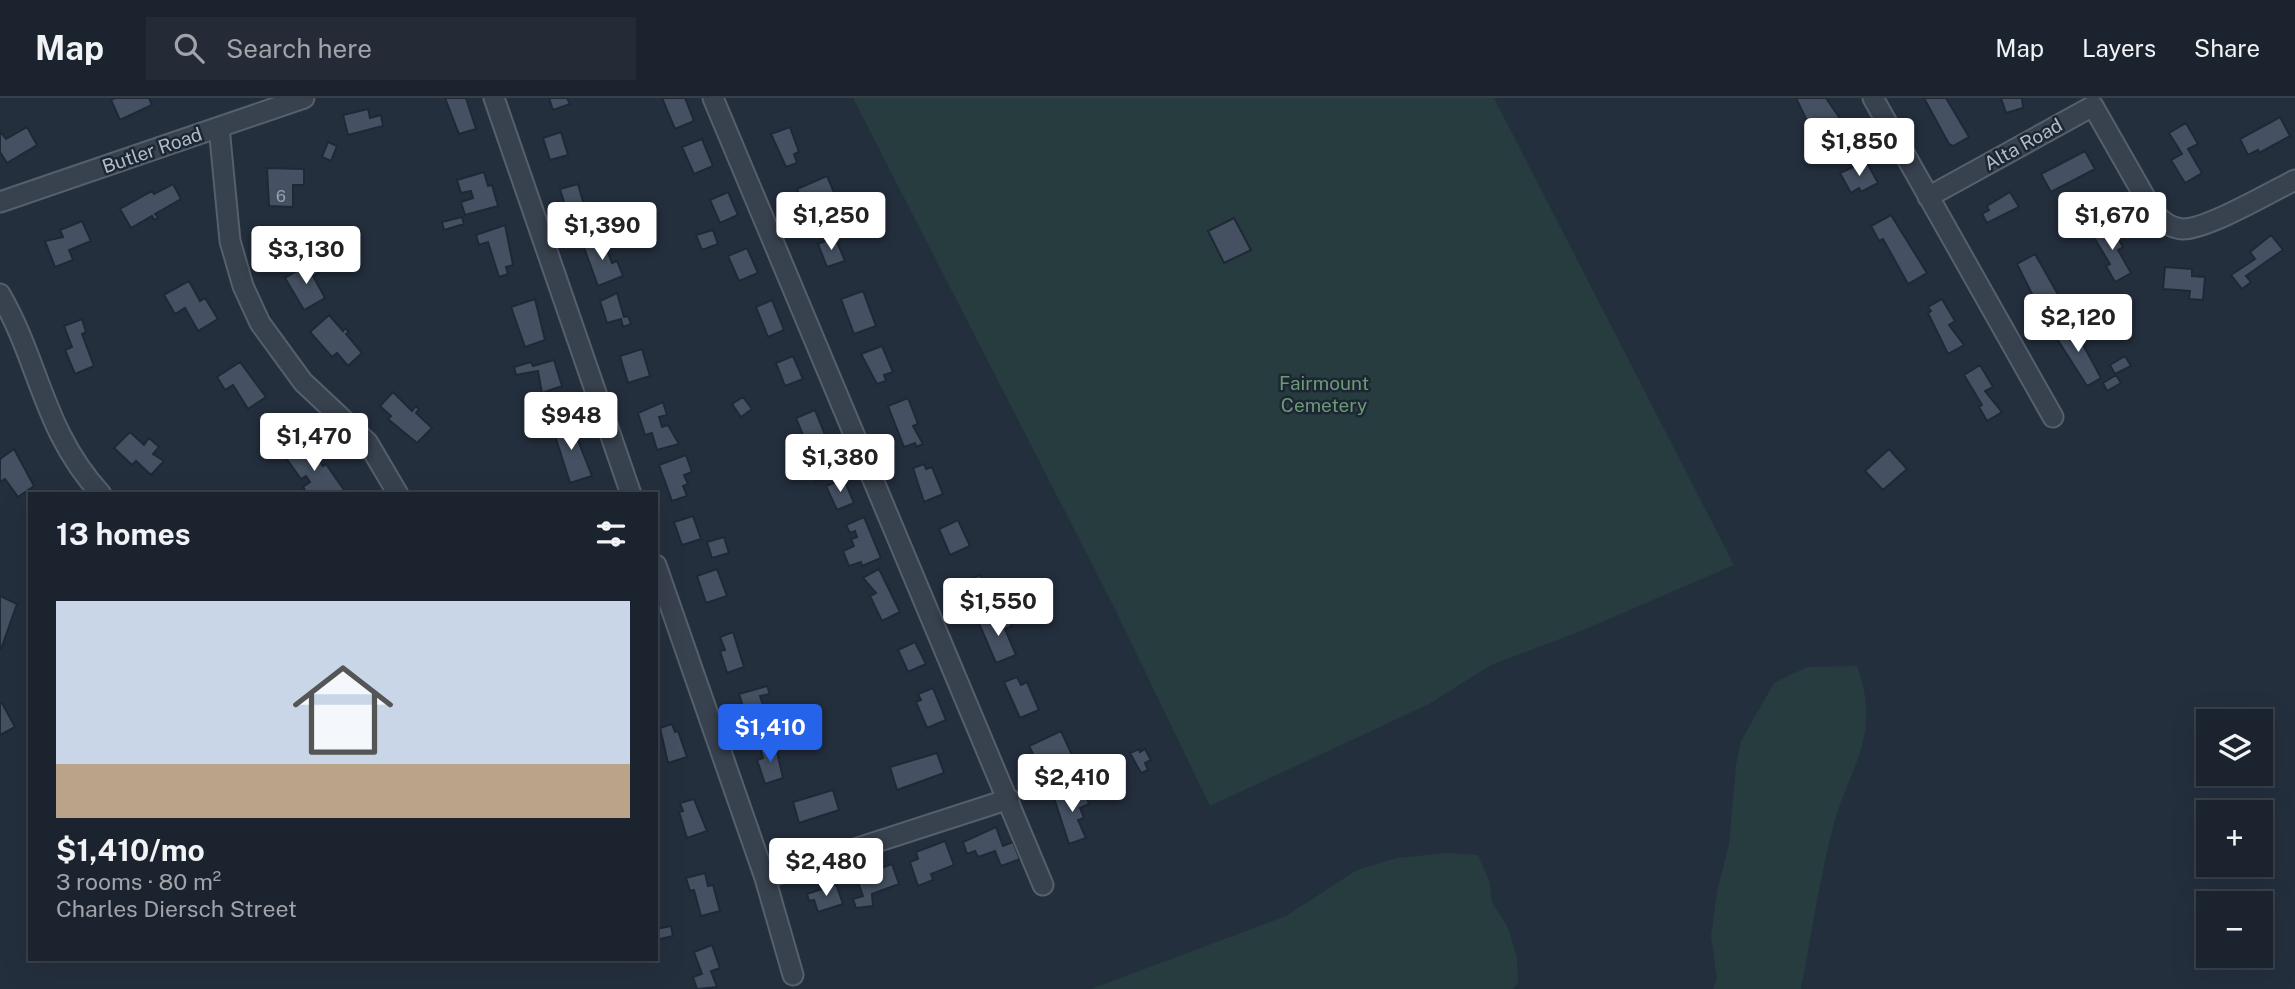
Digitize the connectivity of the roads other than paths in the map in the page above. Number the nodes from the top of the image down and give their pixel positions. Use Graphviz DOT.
graph roads {
  1 [pos="304,98"];
  2 [pos="494,98"];
  3 [pos="713,98"];
  4 [pos="1873,98"];
  5 [pos="219,127"];
  6 [pos="2295,180"];
  7 [pos="1928,197"];
  8 [pos="0,202"];
  9 [pos="0,294"];
  10 [pos="2053,417"];
  11 [pos="99,492"];
  12 [pos="397,492"];
  13 [pos="630,492"];
  14 [pos="658,571"];
  15 [pos="1009,799"];
  16 [pos="765,878"];
  17 [pos="1043,885"];
  18 [pos="793,975"];
  1 -- 5 [label="street, Butler Road"];
  2 -- 13 [label="street"];
  3 -- 15 [label="street"];
  4 -- 7 [label="street"];
  5 -- 8 [label="street, Butler Road"];
  5 -- 12 [label="street"];
  6 -- 7 [label="street, Alta Road"];
  7 -- 10 [label="street"];
  9 -- 11 [label="street"];
  14 -- 16 [label="street"];
  15 -- 16 [label="street"];
  15 -- 17 [label="street"];
  16 -- 18 [label="street"];
}
